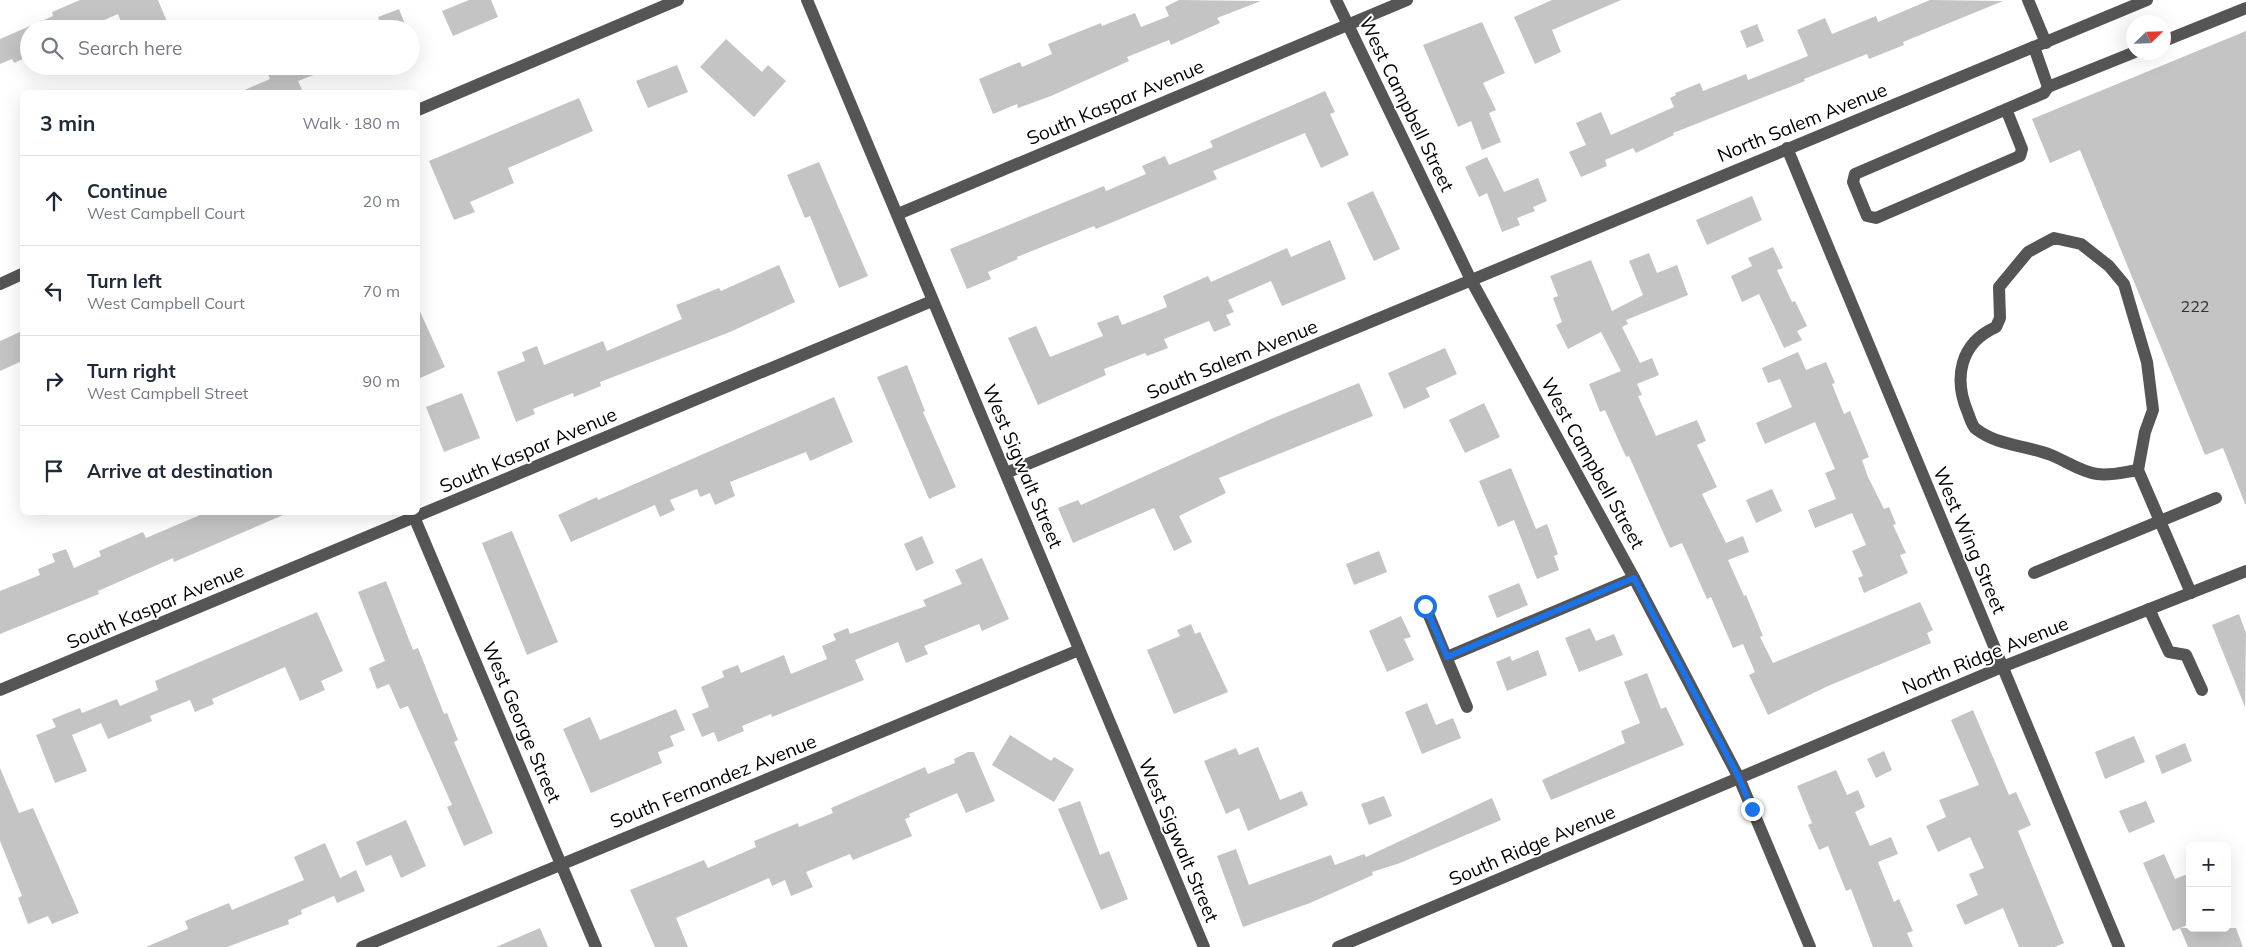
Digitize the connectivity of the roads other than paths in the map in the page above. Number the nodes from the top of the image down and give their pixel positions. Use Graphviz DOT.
graph roads {
  1 [pos="678,0"];
  2 [pos="807,0"];
  3 [pos="1336,0"];
  4 [pos="1407,0"];
  5 [pos="2028,0"];
  6 [pos="2147,0"];
  7 [pos="2246,8"];
  8 [pos="1348,25"];
  9 [pos="2171,38"];
  10 [pos="2040,45"];
  11 [pos="2126,56"];
  12 [pos="2048,87"];
  13 [pos="420,109"];
  14 [pos="2006,109"];
  15 [pos="1787,148"];
  16 [pos="898,214"];
  17 [pos="20,275"];
  18 [pos="1471,280"];
  19 [pos="0,284"];
  20 [pos="932,301"];
  21 [pos="2138,470"];
  22 [pos="1006,473"];
  23 [pos="2216,498"];
  24 [pos="420,512"];
  25 [pos="413,515"];
  26 [pos="2160,522"];
  27 [pos="2246,571"];
  28 [pos="2034,573"];
  29 [pos="1634,578"];
  30 [pos="2192,593"];
  31 [pos="1425,606"];
  32 [pos="2149,609"];
  33 [pos="1079,650"];
  34 [pos="1447,657"];
  35 [pos="2002,667"];
  36 [pos="0,690"];
  37 [pos="2202,690"];
  38 [pos="1467,707"];
  39 [pos="1739,778"];
  40 [pos="562,864"];
  41 [pos="362,947"];
  42 [pos="596,947"];
  43 [pos="1204,947"];
  44 [pos="1338,947"];
  45 [pos="1810,947"];
  46 [pos="2119,947"];
  1 -- 13 [label="street"];
  2 -- 16 [label="street, West Sigwalt Street"];
  3 -- 8 [label="street, West Campbell Street"];
  4 -- 8 [label="street, South Kaspar Avenue"];
  5 -- 10 [label="street"];
  6 -- 10 [label="street, North Salem Avenue"];
  7 -- 9 [label="street"];
  8 -- 16 [label="street, South Kaspar Avenue"];
  8 -- 18 [label="street, West Campbell Street"];
  10 -- 12 [label="street"];
  10 -- 15 [label="street, North Salem Avenue"];
  11 -- 12 [label="street"];
  12 -- 14 [label="street"];
  14 -- 14 [label="street"];
  15 -- 18 [label="street, North Salem Avenue"];
  15 -- 35 [label="street, West Wing Street"];
  16 -- 20 [label="street, West Sigwalt Street"];
  17 -- 19 [label="street"];
  18 -- 22 [label="street, South Salem Avenue"];
  18 -- 29 [label="street, West Campbell Street"];
  20 -- 22 [label="street, West Sigwalt Street"];
  20 -- 24 [label="street, South Kaspar Avenue"];
  21 -- 21 [label="street"];
  21 -- 26 [label="street"];
  22 -- 33 [label="street, West Sigwalt Street"];
  23 -- 26 [label="street"];
  25 -- 36 [label="street, South Kaspar Avenue"];
  25 -- 40 [label="street, West George Street"];
  26 -- 28 [label="street"];
  26 -- 30 [label="street"];
  27 -- 30 [label="street, North Ridge Avenue"];
  29 -- 34 [label="street"];
  29 -- 39 [label="street, West Campbell Street"];
  30 -- 32 [label="street, North Ridge Avenue"];
  31 -- 34 [label="street"];
  32 -- 35 [label="street, North Ridge Avenue"];
  32 -- 37 [label="street"];
  33 -- 40 [label="street, South Fernandez Avenue"];
  33 -- 43 [label="street, West Sigwalt Street"];
  34 -- 38 [label="street"];
  35 -- 39 [label="street, North Ridge Avenue"];
  35 -- 46 [label="street, West Wing Street"];
  39 -- 44 [label="street, South Ridge Avenue"];
  39 -- 45 [label="street, West Campbell Street"];
  40 -- 41 [label="street, South Fernandez Avenue"];
  40 -- 42 [label="street, West George Street"];
}
